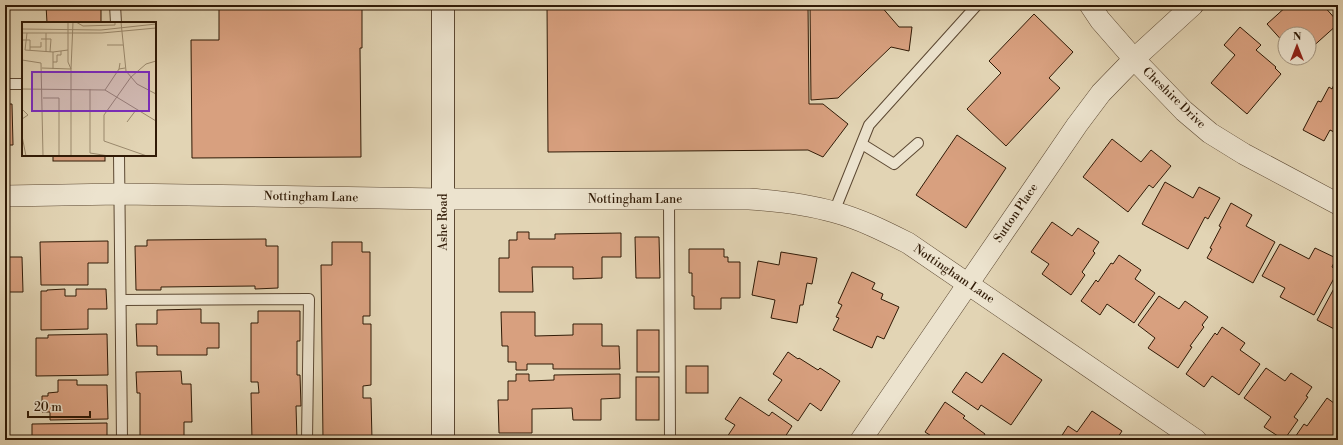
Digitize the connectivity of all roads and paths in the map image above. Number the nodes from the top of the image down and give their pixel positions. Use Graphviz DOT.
graph roads {
  1 [pos="116,5"];
  2 [pos="443,5"];
  3 [pos="977,5"];
  4 [pos="1090,5"];
  5 [pos="1193,5"];
  6 [pos="116,22"];
  7 [pos="1134,59"];
  8 [pos="5,84"];
  9 [pos="21,84"];
  10 [pos="918,143"];
  11 [pos="862,144"];
  12 [pos="119,156"];
  13 [pos="120,194"];
  14 [pos="5,196"];
  15 [pos="442,199"];
  16 [pos="669,199"];
  17 [pos="1338,204"];
  18 [pos="834,212"];
  19 [pos="968,283"];
  20 [pos="121,300"];
  21 [pos="1193,439"];
  22 [pos="122,440"];
  23 [pos="307,440"];
  24 [pos="443,440"];
  25 [pos="670,440"];
  26 [pos="860,440"];
  1 -- 6 [label="lane"];
  2 -- 15 [label="street, Ashe Road"];
  3 -- 11 [label="lane"];
  4 -- 7 [label="street, Cheshire Drive"];
  5 -- 7 [label="street, Sutton Place"];
  7 -- 17 [label="street, Cheshire Drive"];
  7 -- 19 [label="street, Sutton Place"];
  8 -- 9 [label="lane"];
  10 -- 11 [label="lane"];
  11 -- 18 [label="lane"];
  12 -- 13 [label="lane"];
  13 -- 14 [label="street, Nottingham Lane"];
  13 -- 15 [label="street, Nottingham Lane"];
  13 -- 20 [label="lane"];
  15 -- 16 [label="street, Nottingham Lane"];
  15 -- 24 [label="street, Ashe Road"];
  16 -- 18 [label="street, Nottingham Lane"];
  16 -- 25 [label="lane"];
  18 -- 19 [label="street, Nottingham Lane"];
  19 -- 21 [label="street, Nottingham Lane"];
  19 -- 26 [label="street, Sutton Place"];
  20 -- 22 [label="lane"];
  20 -- 23 [label="lane"];
}
